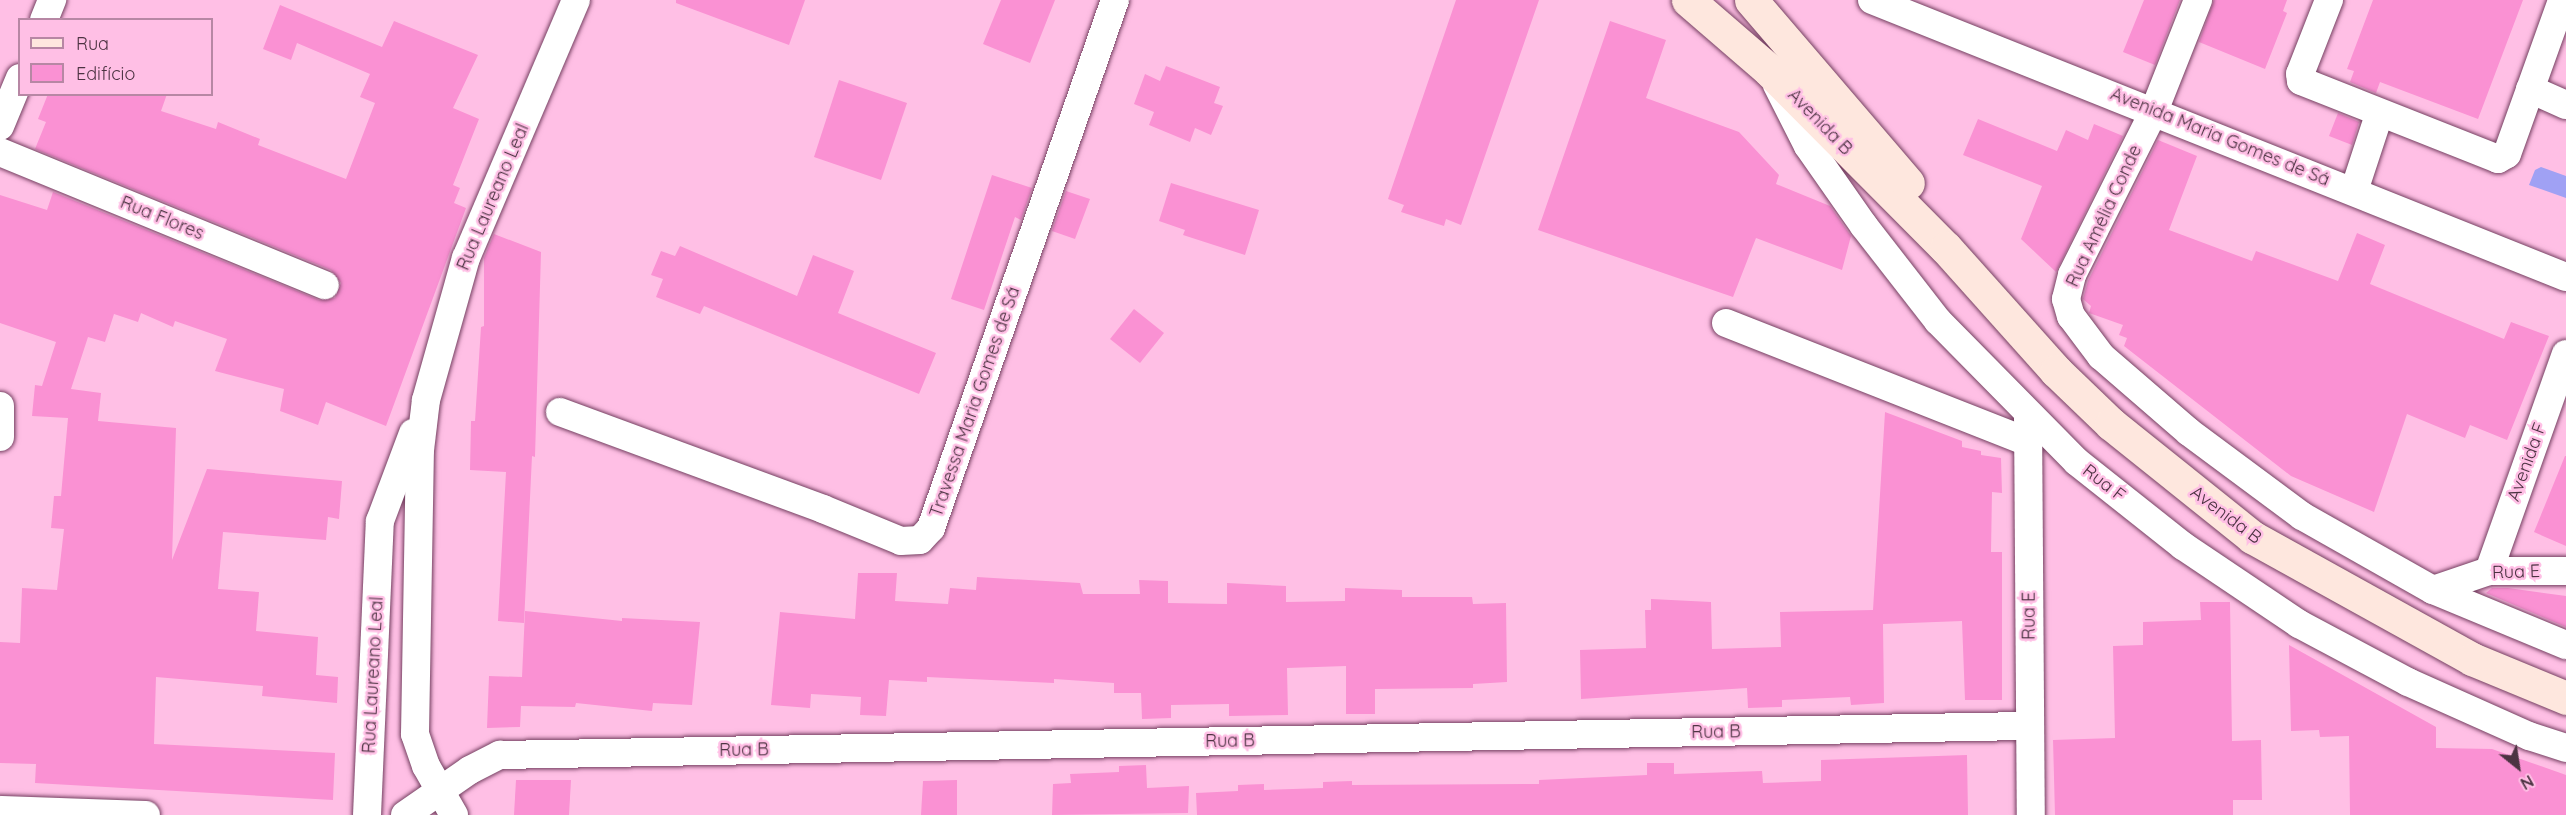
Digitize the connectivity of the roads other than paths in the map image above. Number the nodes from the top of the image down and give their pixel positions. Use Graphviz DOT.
graph roads {
  1 [pos="52,0"];
  2 [pos="576,0"];
  3 [pos="1115,0"];
  4 [pos="1688,0"];
  5 [pos="1751,0"];
  6 [pos="1872,0"];
  7 [pos="2198,0"];
  8 [pos="2329,0"];
  9 [pos="2562,0"];
  10 [pos="45,18"];
  11 [pos="1769,70"];
  12 [pos="18,83"];
  13 [pos="2530,89"];
  14 [pos="2566,105"];
  15 [pos="2154,111"];
  16 [pos="2379,115"];
  17 [pos="0,126"];
  18 [pos="0,152"];
  19 [pos="2354,191"];
  20 [pos="1947,248"];
  21 [pos="2566,277"];
  22 [pos="325,285"];
  23 [pos="1726,323"];
  24 [pos="2566,354"];
  25 [pos="426,400"];
  26 [pos="0,406"];
  27 [pos="560,412"];
  28 [pos="2028,429"];
  29 [pos="0,437"];
  30 [pos="2489,571"];
  31 [pos="2566,571"];
  32 [pos="2433,590"];
  33 [pos="2566,645"];
  34 [pos="2566,698"];
  35 [pos="2030,726"];
  36 [pos="2566,748"];
  37 [pos="441,790"];
  38 [pos="0,810"];
  39 [pos="94,814"];
  40 [pos="146,815"];
  41 [pos="367,815"];
  42 [pos="405,815"];
  43 [pos="454,815"];
  44 [pos="2031,815"];
  1 -- 10 [label="street"];
  2 -- 25 [label="street, Rua Laureano Leal"];
  3 -- 27 [label="street, Travessa Maria Gomes de Sá"];
  4 -- 11 [label="street, Avenida B"];
  5 -- 20 [label="street, Avenida B"];
  6 -- 15 [label="street, Avenida Maria Gomes de Sá"];
  7 -- 15 [label="street, Rua Amélia Conde"];
  8 -- 16 [label="street"];
  9 -- 13 [label="street"];
  11 -- 20 [label="street, Avenida B"];
  11 -- 28 [label="street, Rua F"];
  12 -- 17 [label="street"];
  13 -- 14 [label="street"];
  13 -- 16 [label="street"];
  15 -- 19 [label="street, Avenida Maria Gomes de Sá"];
  15 -- 32 [label="street, Rua Amélia Conde"];
  16 -- 19 [label="street"];
  18 -- 22 [label="street, Rua Flores"];
  19 -- 21 [label="street, Avenida Maria Gomes de Sá"];
  20 -- 34 [label="street, Avenida B"];
  23 -- 28 [label="street, Rua F"];
  24 -- 30 [label="street, Avenida F"];
  25 -- 37 [label="street, Rua Laureano Leal"];
  25 -- 41 [label="street, Rua Laureano Leal"];
  26 -- 29 [label="street"];
  28 -- 35 [label="street, Rua E"];
  28 -- 36 [label="street, Rua F"];
  30 -- 31 [label="street, Rua E"];
  30 -- 32 [label="street, Rua E"];
  32 -- 33 [label="street"];
  35 -- 37 [label="street, Rua B"];
  35 -- 44 [label="street, Rua E"];
  37 -- 42 [label="street, Rua B"];
  37 -- 43 [label="street, Rua Laureano Leal"];
  38 -- 39 [label="street"];
  39 -- 40 [label="street"];
}
